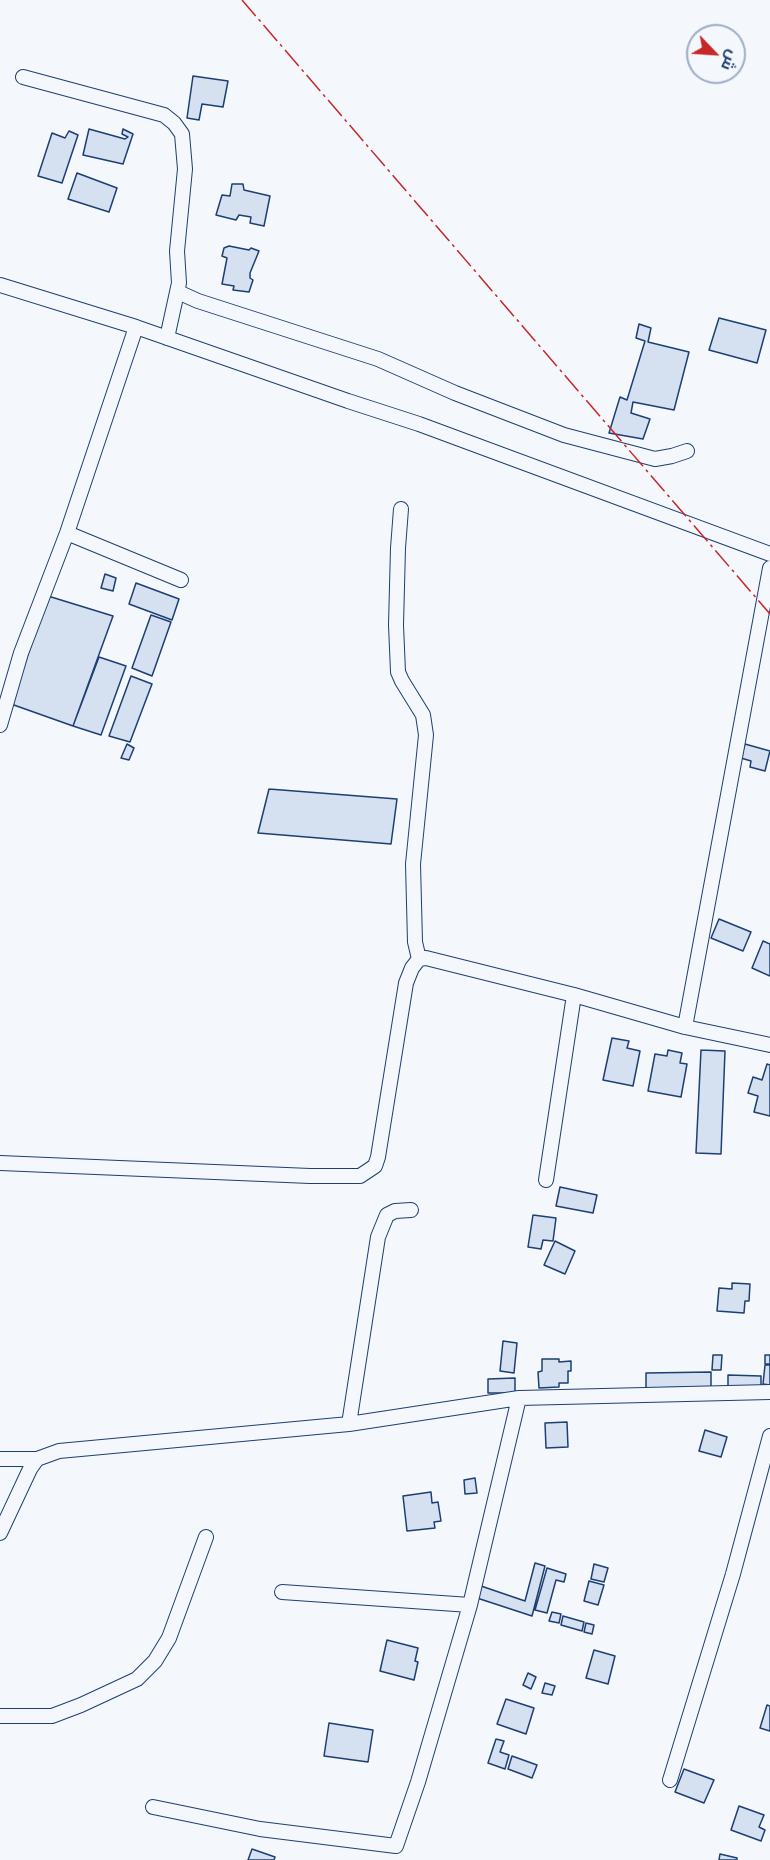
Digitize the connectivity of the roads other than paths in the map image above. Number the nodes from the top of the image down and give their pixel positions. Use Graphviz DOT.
graph roads {
  1 [pos="22,77"];
  2 [pos="0,285"];
  3 [pos="177,292"];
  4 [pos="136,327"];
  5 [pos="167,338"];
  6 [pos="687,451"];
  7 [pos="401,509"];
  8 [pos="67,533"];
  9 [pos="770,554"];
  10 [pos="770,568"];
  11 [pos="181,580"];
  12 [pos="0,725"];
  13 [pos="419,959"];
  14 [pos="574,994"];
  15 [pos="685,1027"];
  16 [pos="770,1045"];
  17 [pos="0,1163"];
  18 [pos="546,1180"];
  19 [pos="411,1210"];
  20 [pos="770,1392"];
  21 [pos="519,1398"];
  22 [pos="349,1424"];
  23 [pos="770,1436"];
  24 [pos="0,1459"];
  25 [pos="37,1459"];
  26 [pos="0,1533"];
  27 [pos="206,1538"];
  28 [pos="282,1592"];
  29 [pos="470,1605"];
  30 [pos="0,1716"];
  31 [pos="670,1780"];
  32 [pos="153,1807"];
  33 [pos="394,1853"];
  1 -- 3 [label="street"];
  2 -- 4 [label="street"];
  3 -- 5 [label="street"];
  3 -- 6 [label="street"];
  4 -- 5 [label="street"];
  4 -- 8 [label="street"];
  5 -- 9 [label="street"];
  7 -- 13 [label="street"];
  8 -- 11 [label="street"];
  8 -- 12 [label="street"];
  10 -- 15 [label="street"];
  13 -- 14 [label="street"];
  13 -- 17 [label="street"];
  14 -- 15 [label="street"];
  14 -- 18 [label="street"];
  15 -- 16 [label="street"];
  19 -- 22 [label="street"];
  20 -- 21 [label="street"];
  21 -- 22 [label="street"];
  21 -- 29 [label="street"];
  22 -- 25 [label="street"];
  23 -- 31 [label="street"];
  24 -- 25 [label="street"];
  25 -- 26 [label="street"];
  27 -- 30 [label="street"];
  28 -- 29 [label="street"];
  29 -- 33 [label="street"];
  32 -- 33 [label="street"];
}
